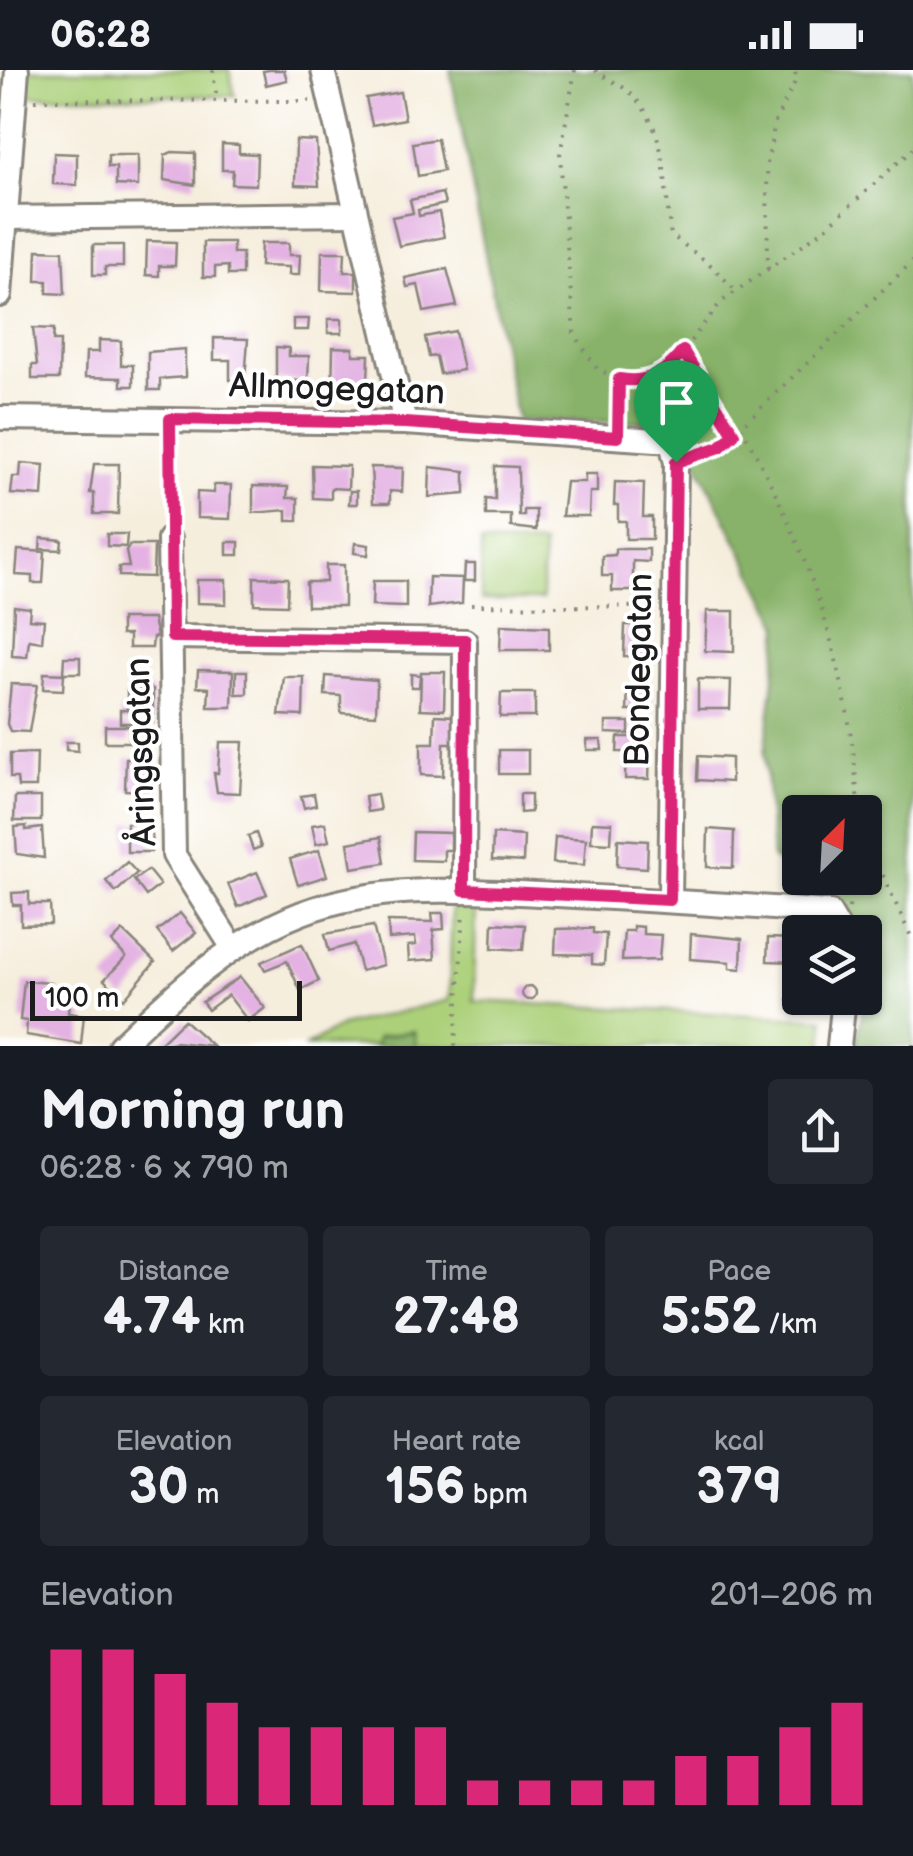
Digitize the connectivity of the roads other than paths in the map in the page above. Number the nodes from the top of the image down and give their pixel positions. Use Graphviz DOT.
graph roads {
  1 [pos="18,70"];
  2 [pos="323,70"];
  3 [pos="354,214"];
  4 [pos="4,218"];
  5 [pos="0,296"];
  6 [pos="0,418"];
  7 [pos="405,423"];
  8 [pos="673,452"];
  9 [pos="169,539"];
  10 [pos="172,637"];
  11 [pos="464,890"];
  12 [pos="670,900"];
  13 [pos="782,915"];
  14 [pos="233,948"];
  15 [pos="842,1015"];
  16 [pos="120,1046"];
  17 [pos="839,1046"];
  1 -- 4 [label="street"];
  2 -- 3 [label="street"];
  3 -- 4 [label="street"];
  3 -- 7 [label="street"];
  4 -- 5 [label="street"];
  6 -- 7 [label="street, Allmogegatan"];
  7 -- 8 [label="street, Allmogegatan"];
  8 -- 12 [label="street, Bondegatan"];
  9 -- 10 [label="street, Åringsgatan"];
  10 -- 11 [label="street"];
  10 -- 14 [label="street, Åringsgatan"];
  11 -- 12 [label="street"];
  11 -- 14 [label="street"];
  12 -- 13 [label="street"];
  14 -- 16 [label="street"];
  15 -- 17 [label="street"];
}
